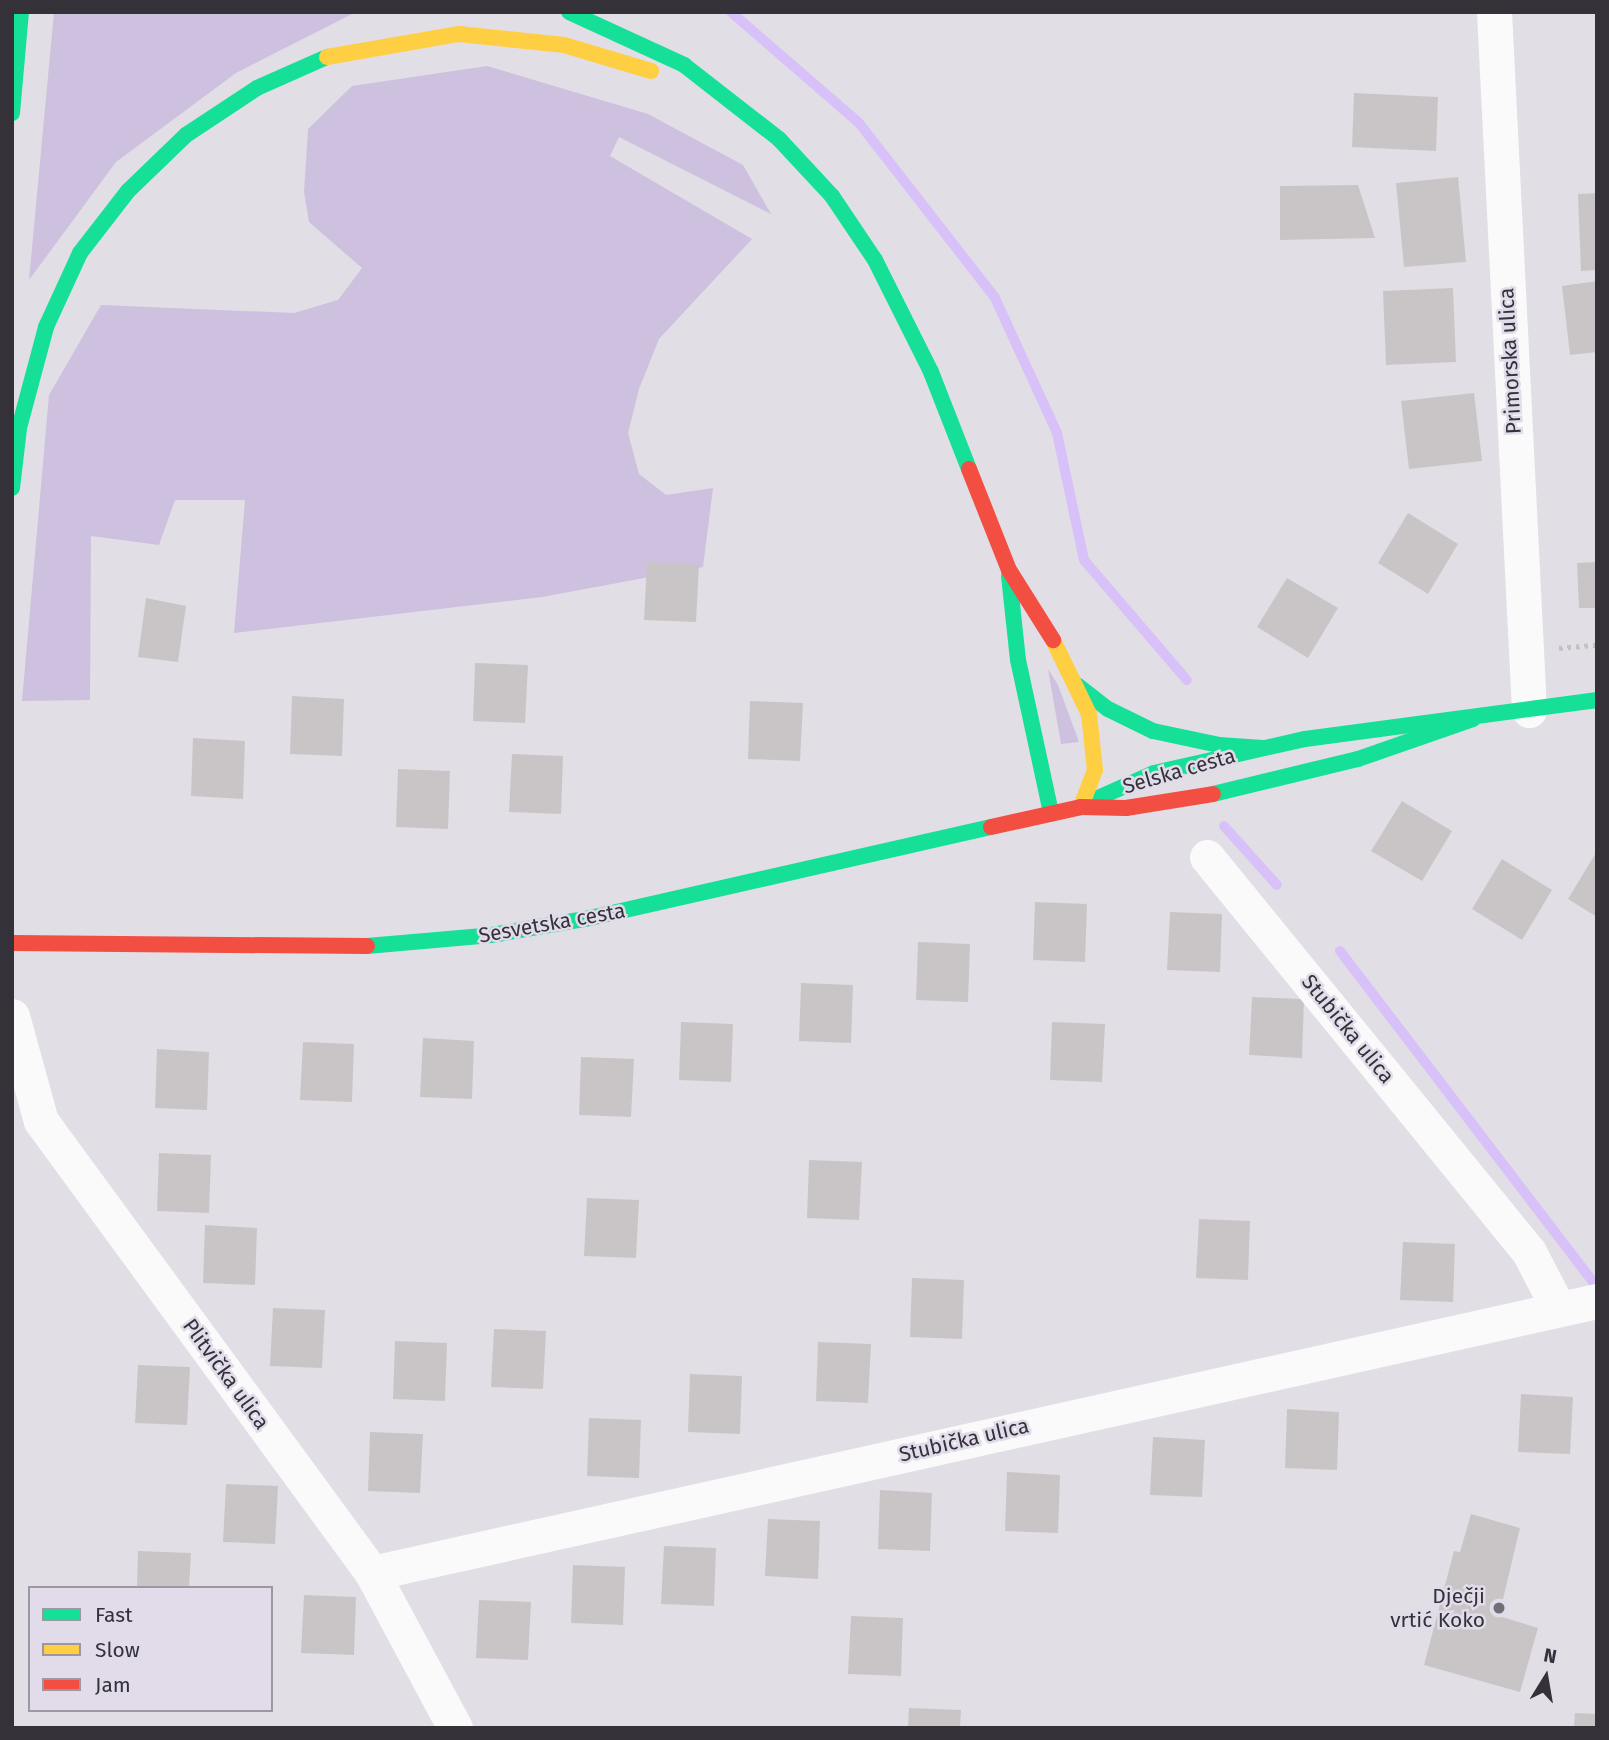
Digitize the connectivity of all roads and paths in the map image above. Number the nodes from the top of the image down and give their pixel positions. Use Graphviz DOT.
graph roads {
  1 [pos="21,12"];
  2 [pos="569,12"];
  3 [pos="1494,12"];
  4 [pos="722,97"];
  5 [pos="12,113"];
  6 [pos="12,488"];
  7 [pos="1009,570"];
  8 [pos="1077,685"];
  9 [pos="1597,700"];
  10 [pos="1529,710"];
  11 [pos="1473,719"];
  12 [pos="1263,748"];
  13 [pos="1081,807"];
  14 [pos="1051,813"];
  15 [pos="1208,857"];
  16 [pos="12,943"];
  17 [pos="12,1016"];
  18 [pos="1580,1303"];
  19 [pos="372,1573"];
  20 [pos="455,1728"];
  1 -- 5 [label="main road"];
  2 -- 4 [label="main road"];
  3 -- 10 [label="street, Primorska ulica"];
  4 -- 6 [label="main road"];
  4 -- 7 [label="main road"];
  7 -- 8 [label="main road"];
  7 -- 14 [label="main road"];
  8 -- 12 [label="main road"];
  8 -- 13 [label="main road"];
  9 -- 10 [label="main road, Selska cesta"];
  10 -- 11 [label="main road, Selska cesta"];
  11 -- 12 [label="main road, Selska cesta"];
  11 -- 13 [label="main road, Selska cesta"];
  12 -- 13 [label="main road, Selska cesta"];
  13 -- 14 [label="main road, Sesvetska cesta"];
  14 -- 16 [label="main road, Sesvetska cesta"];
  15 -- 18 [label="street, Stubička ulica"];
  17 -- 19 [label="street, Plitvička ulica"];
  18 -- 19 [label="street, Stubička ulica"];
  19 -- 20 [label="street, Plitvička ulica"];
}
